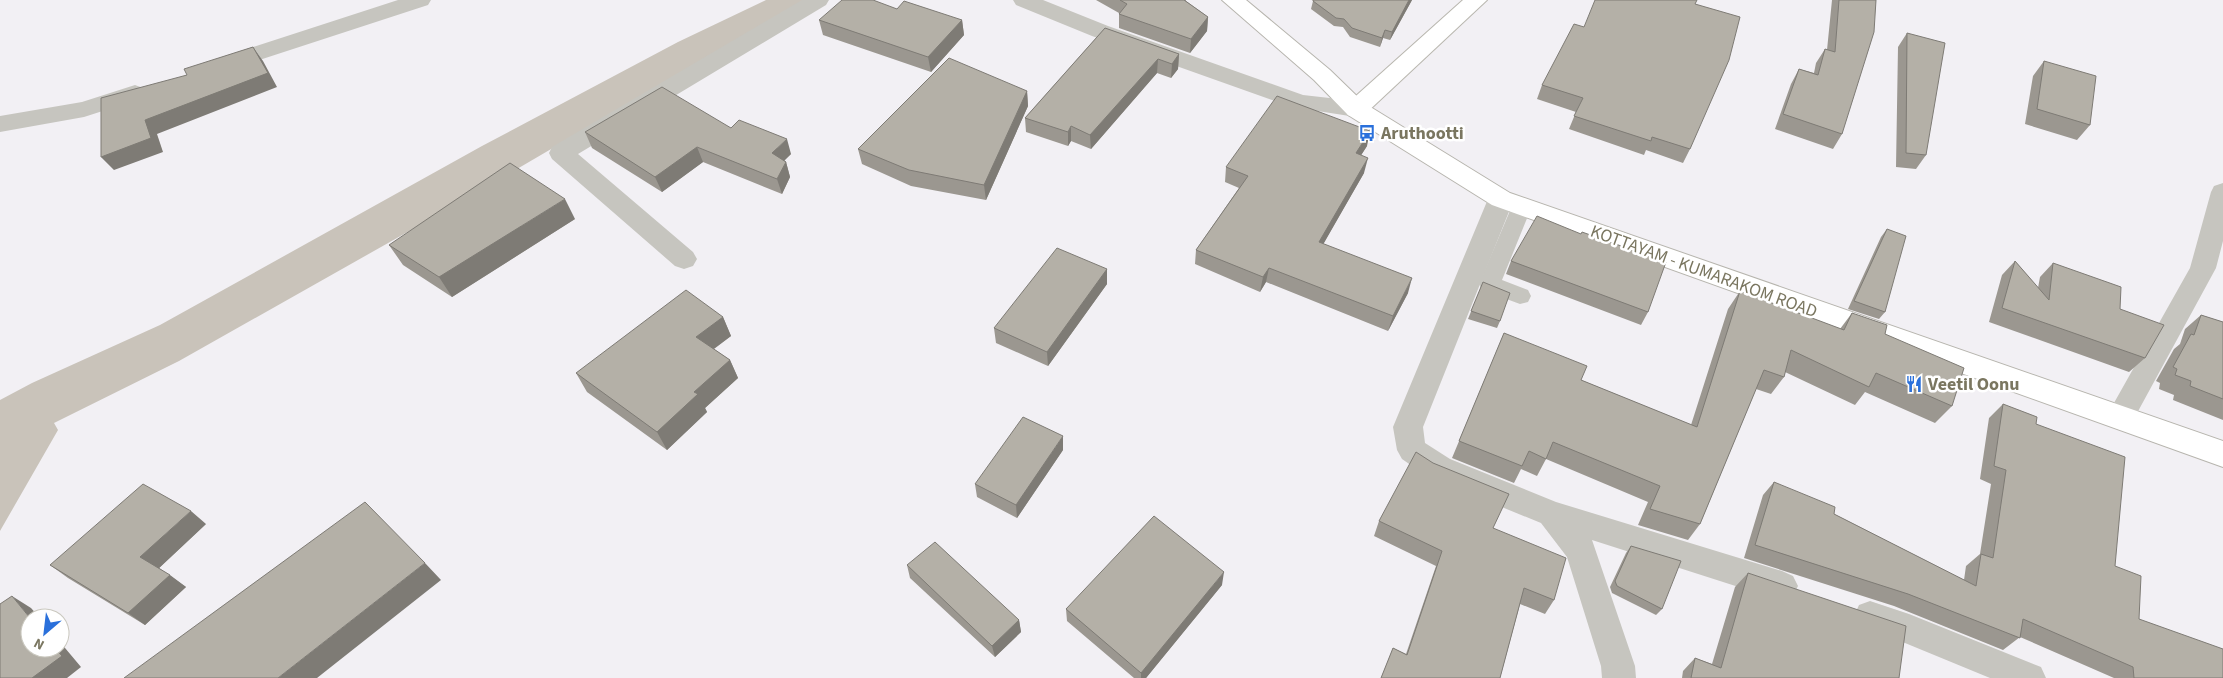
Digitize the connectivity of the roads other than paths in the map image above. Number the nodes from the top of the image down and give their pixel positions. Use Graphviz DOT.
graph roads {
  1 [pos="420,0"];
  2 [pos="818,0"];
  3 [pos="1024,0"];
  4 [pos="1233,0"];
  5 [pos="1476,0"];
  6 [pos="205,70"];
  7 [pos="158,85"];
  8 [pos="1356,109"];
  9 [pos="0,124"];
  10 [pos="2223,192"];
  11 [pos="1512,202"];
  12 [pos="684,259"];
  13 [pos="1520,296"];
  14 [pos="2120,418"];
  15 [pos="2223,454"];
  16 [pos="1552,514"];
  17 [pos="1809,595"];
  18 [pos="1845,607"];
  19 [pos="1618,678"];
  20 [pos="2029,678"];
  1 -- 6 [label="street"];
  2 -- 12 [label="street"];
  3 -- 8 [label="street"];
  4 -- 8 [label="main road, KOTTAYAM - KUMARAKOM ROAD"];
  5 -- 8 [label="main road"];
  7 -- 9 [label="street"];
  8 -- 11 [label="main road, KOTTAYAM - KUMARAKOM ROAD"];
  10 -- 14 [label="street"];
  11 -- 13 [label="lane"];
  11 -- 14 [label="main road, KOTTAYAM - KUMARAKOM ROAD"];
  11 -- 16 [label="street"];
  14 -- 15 [label="main road, KOTTAYAM - KUMARAKOM ROAD"];
  16 -- 17 [label="street"];
  16 -- 19 [label="street"];
  18 -- 20 [label="street"];
}
